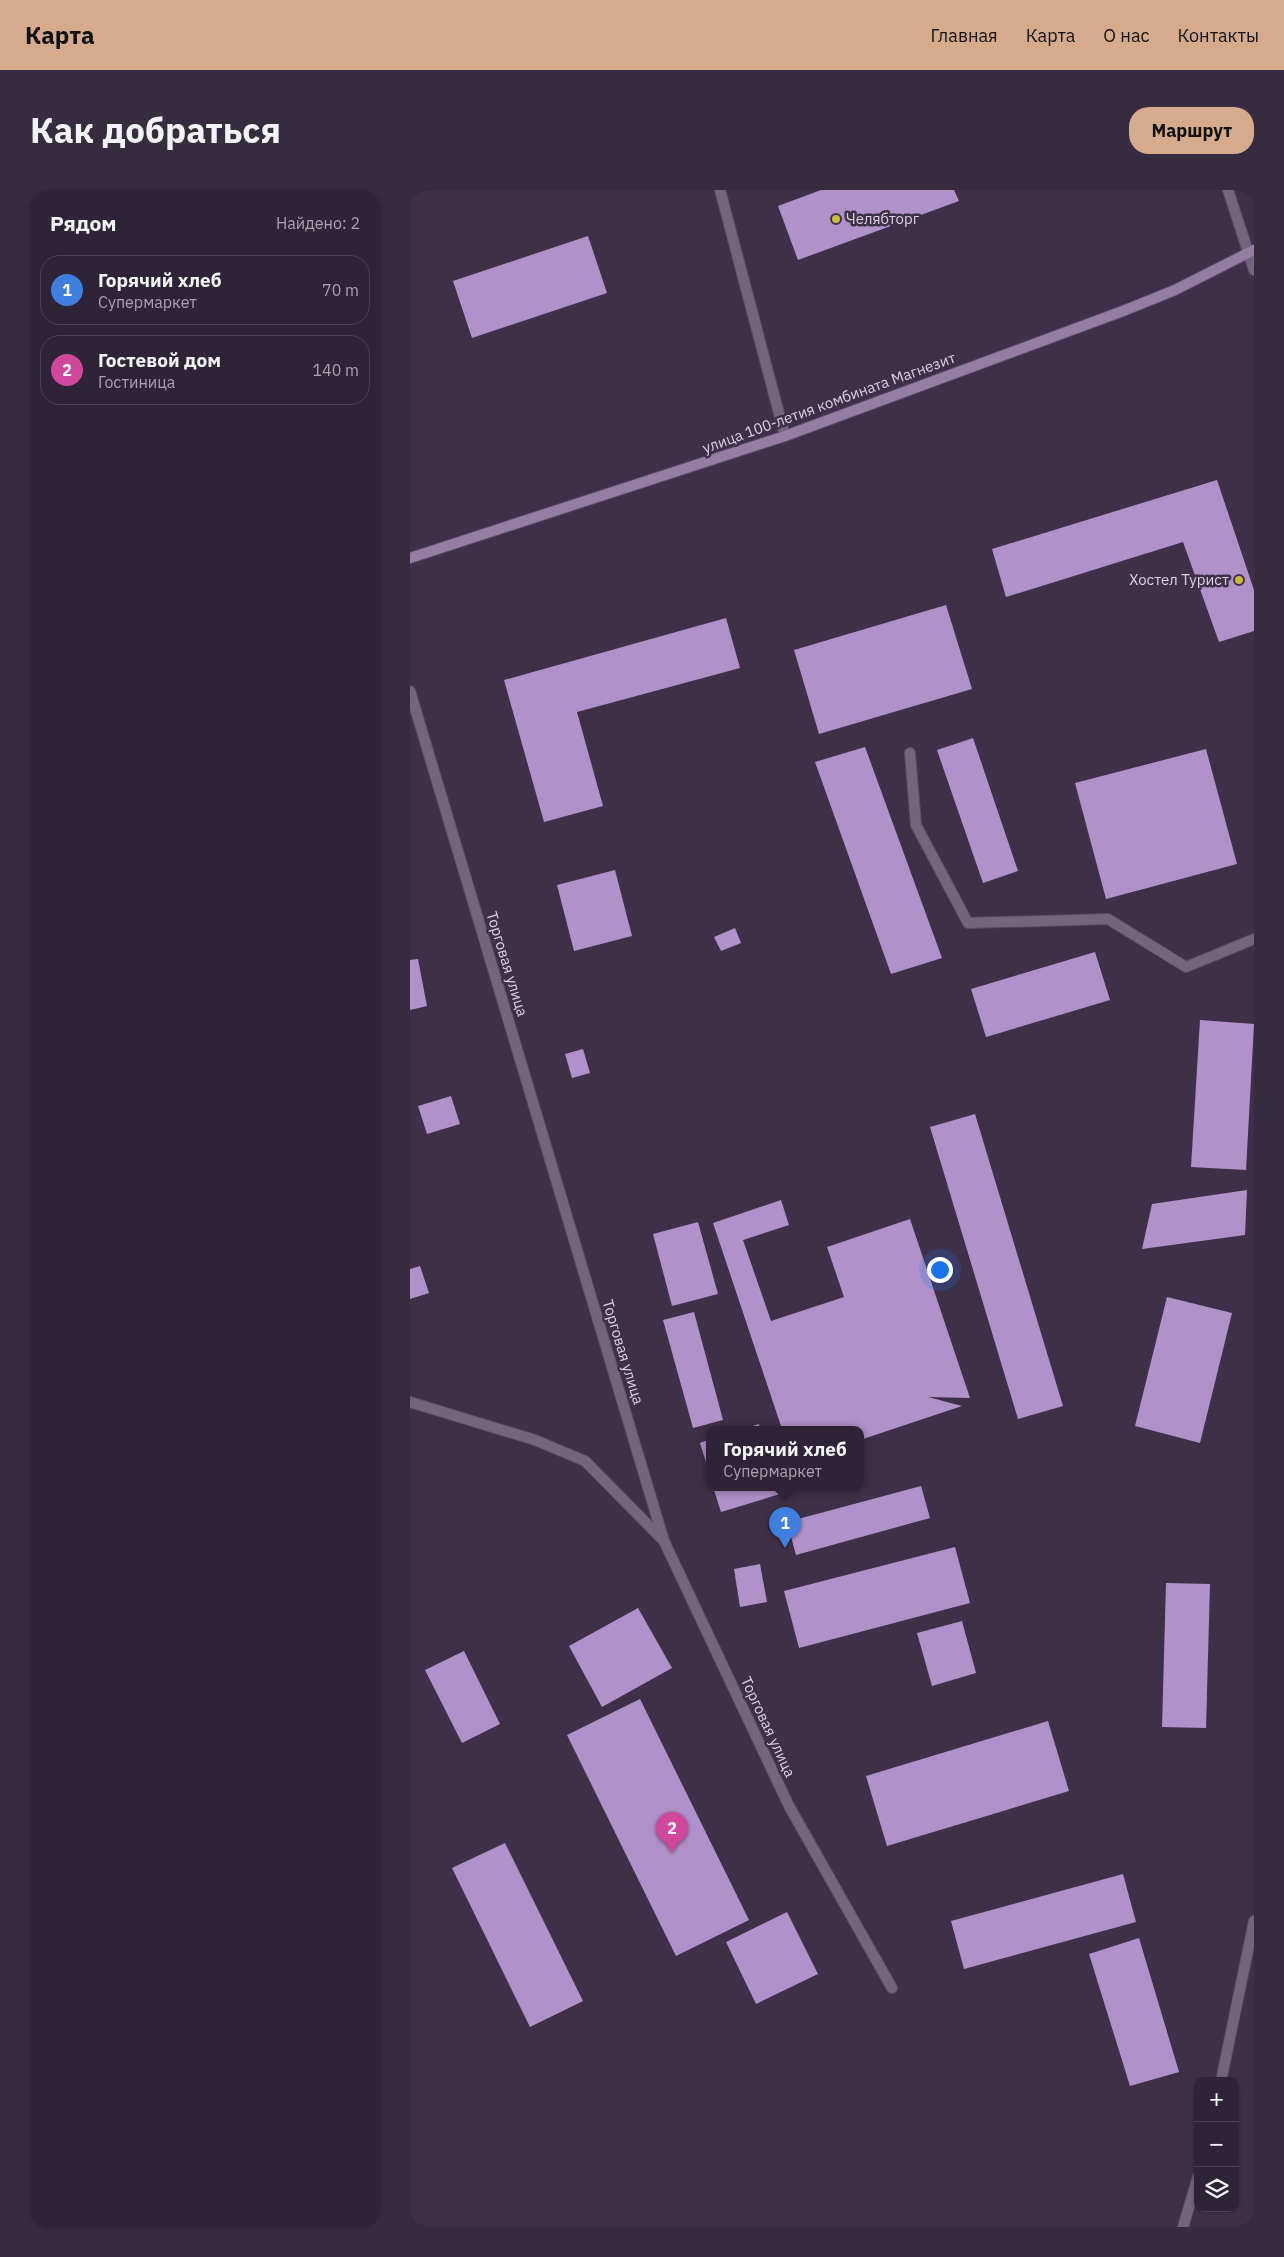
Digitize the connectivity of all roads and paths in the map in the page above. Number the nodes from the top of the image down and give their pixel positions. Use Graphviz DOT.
graph roads {
  1 [pos="720,190"];
  2 [pos="1228,190"];
  3 [pos="1252,251"];
  4 [pos="1254,270"];
  5 [pos="785,436"];
  6 [pos="410,558"];
  7 [pos="410,691"];
  8 [pos="910,753"];
  9 [pos="1254,939"];
  10 [pos="410,1402"];
  11 [pos="664,1541"];
  12 [pos="1254,1921"];
  13 [pos="892,1988"];
  14 [pos="1222,2077"];
  15 [pos="1194,2190"];
  16 [pos="1183,2227"];
  1 -- 5 [label="street"];
  2 -- 3 [label="street"];
  3 -- 4 [label="street"];
  3 -- 5 [label="street, улица 100-летия комбината Магнезит"];
  5 -- 6 [label="street, улица 100-летия комбината Магнезит"];
  7 -- 11 [label="street, Торговая улица"];
  8 -- 9 [label="street"];
  10 -- 11 [label="street"];
  11 -- 13 [label="street, Торговая улица"];
  12 -- 14 [label="street"];
  15 -- 16 [label="street"];
}
